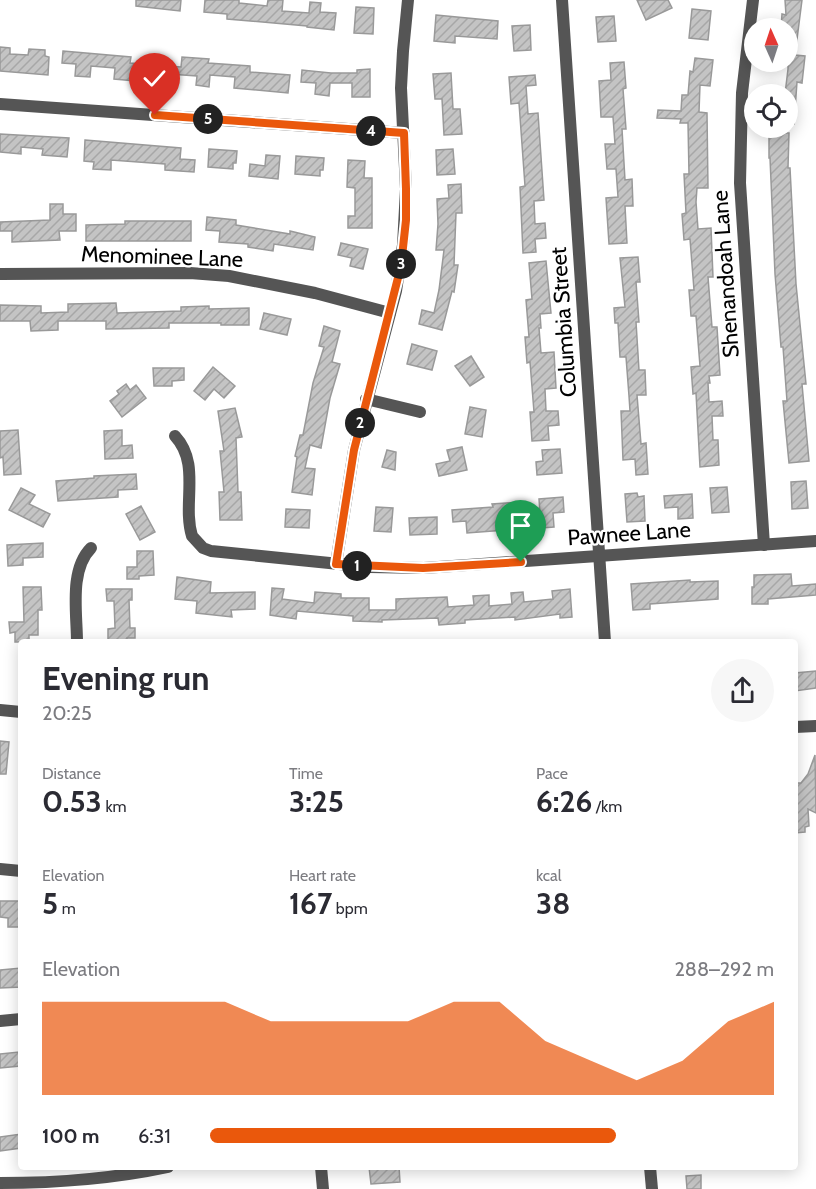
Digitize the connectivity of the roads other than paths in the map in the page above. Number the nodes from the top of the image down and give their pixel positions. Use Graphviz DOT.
graph roads {
  1 [pos="408,0"];
  2 [pos="562,0"];
  3 [pos="753,0"];
  4 [pos="0,104"];
  5 [pos="404,133"];
  6 [pos="0,274"];
  7 [pos="390,313"];
  8 [pos="366,399"];
  9 [pos="420,412"];
  10 [pos="175,436"];
  11 [pos="816,541"];
  12 [pos="764,545"];
  13 [pos="91,548"];
  14 [pos="600,556"];
  15 [pos="336,564"];
  16 [pos="77,639"];
  17 [pos="605,639"];
  18 [pos="0,710"];
  19 [pos="18,712"];
  20 [pos="816,726"];
  21 [pos="798,727"];
  22 [pos="0,869"];
  23 [pos="18,871"];
  24 [pos="18,1019"];
  25 [pos="0,1021"];
  26 [pos="150,1170"];
  27 [pos="321,1170"];
  28 [pos="650,1170"];
  29 [pos="0,1183"];
  30 [pos="323,1189"];
  31 [pos="652,1189"];
  1 -- 5 [label="street"];
  2 -- 14 [label="street, Columbia Street"];
  3 -- 12 [label="street, Shenandoah Lane"];
  4 -- 5 [label="street"];
  5 -- 7 [label="street"];
  6 -- 7 [label="street, Menominee Lane"];
  7 -- 8 [label="street"];
  8 -- 9 [label="street"];
  8 -- 15 [label="street"];
  10 -- 15 [label="street, Pawnee Lane"];
  11 -- 12 [label="street, Pawnee Lane"];
  12 -- 14 [label="street, Pawnee Lane"];
  13 -- 16 [label="street"];
  14 -- 15 [label="street, Pawnee Lane"];
  14 -- 17 [label="street, Columbia Street"];
  18 -- 19 [label="street"];
  20 -- 21 [label="street"];
  22 -- 23 [label="street"];
  24 -- 25 [label="street"];
  26 -- 29 [label="street"];
  27 -- 30 [label="street"];
  28 -- 31 [label="street"];
}
